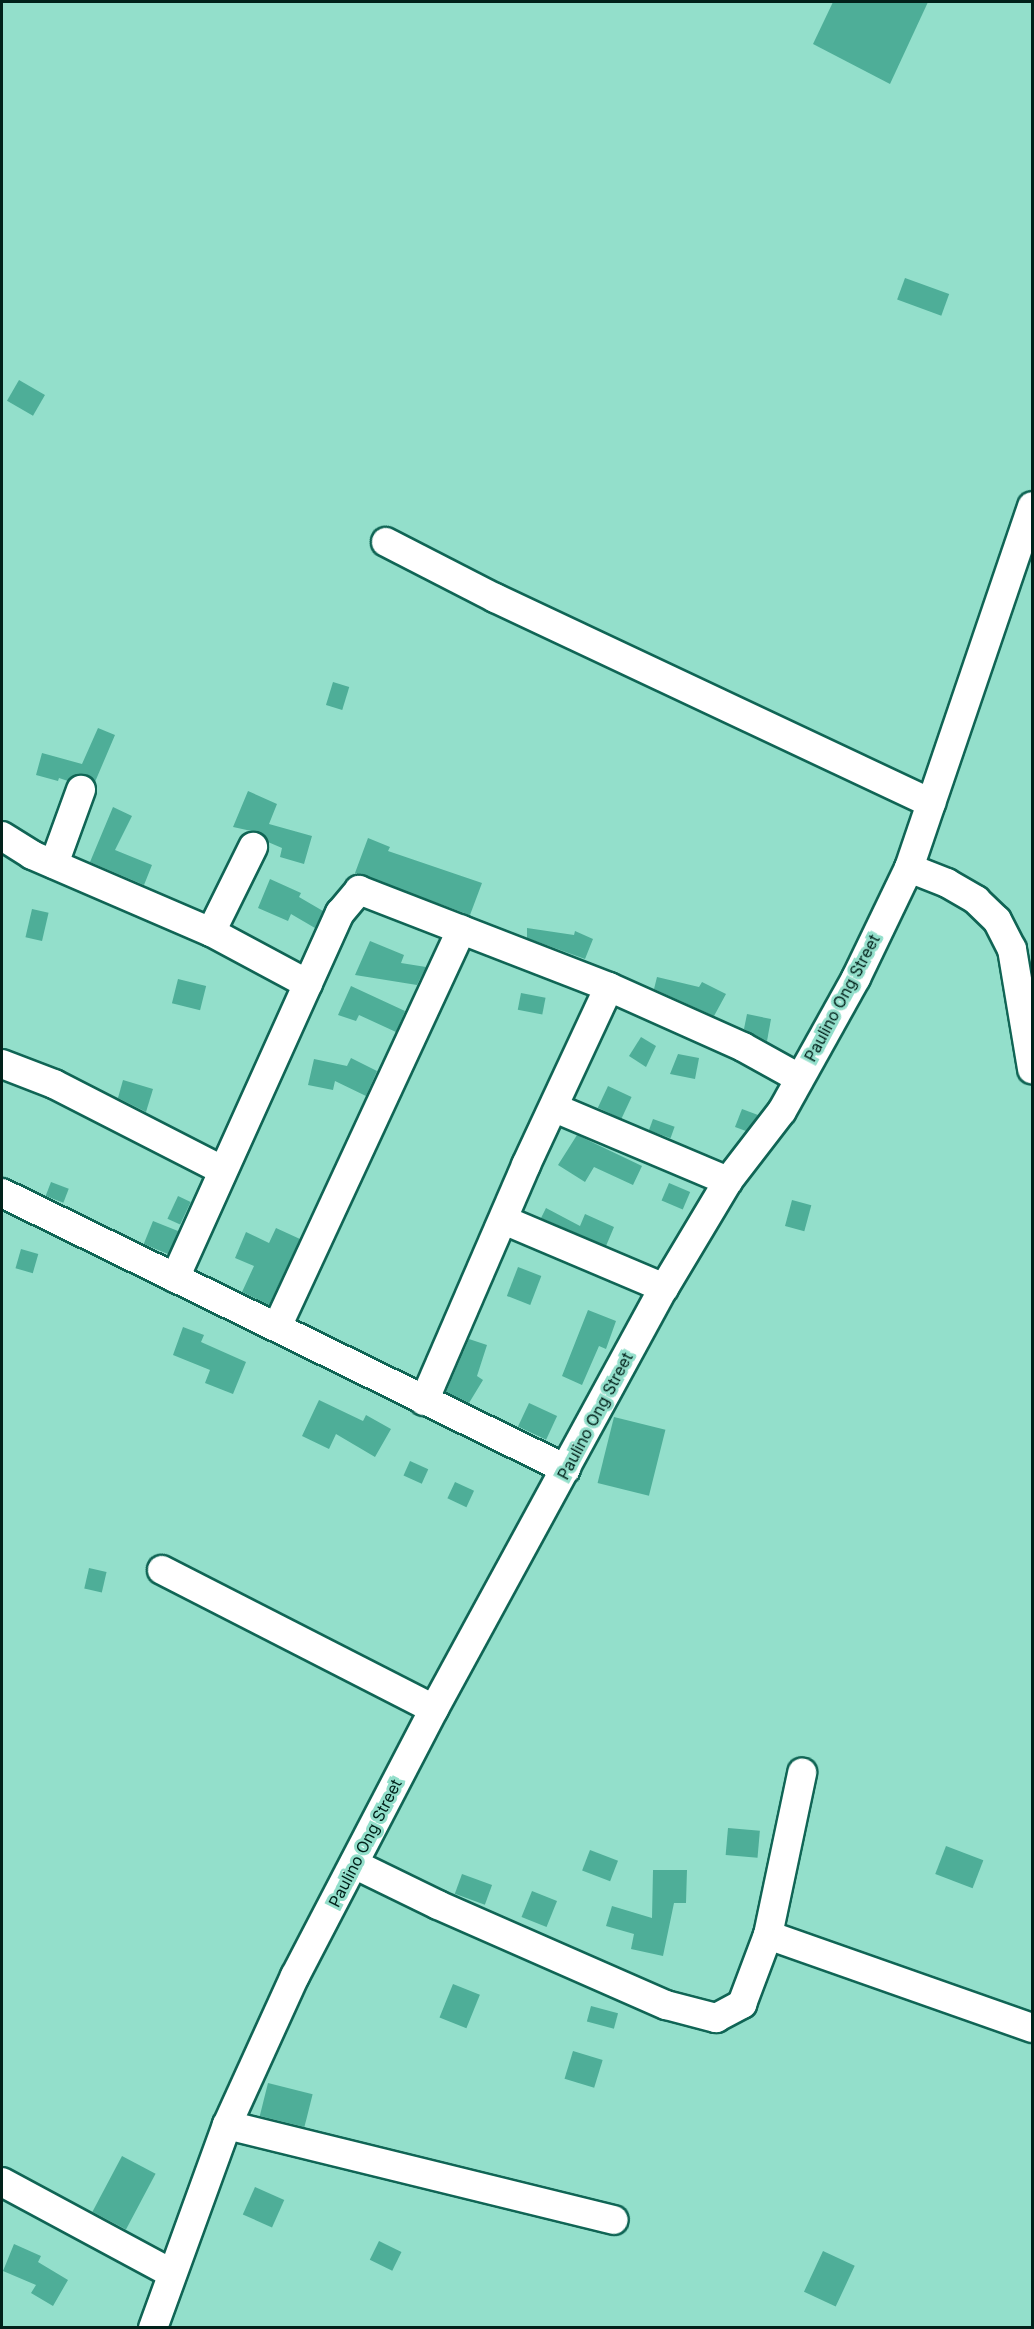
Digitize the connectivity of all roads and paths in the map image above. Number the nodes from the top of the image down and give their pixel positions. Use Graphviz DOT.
graph roads {
  1 [pos="1032,506"];
  2 [pos="386,542"];
  3 [pos="81,790"];
  4 [pos="931,802"];
  5 [pos="2,836"];
  6 [pos="253,847"];
  7 [pos="54,864"];
  8 [pos="909,868"];
  9 [pos="461,930"];
  10 [pos="211,932"];
  11 [pos="308,984"];
  12 [pos="609,987"];
  13 [pos="2,1065"];
  14 [pos="1032,1069"];
  15 [pos="799,1078"];
  16 [pos="555,1108"];
  17 [pos="222,1170"];
  18 [pos="728,1181"];
  19 [pos="2,1193"];
  20 [pos="504,1220"];
  21 [pos="175,1278"];
  22 [pos="664,1288"];
  23 [pos="277,1327"];
  24 [pos="424,1401"];
  25 [pos="566,1469"];
  26 [pos="162,1570"];
  27 [pos="434,1709"];
  28 [pos="802,1773"];
  29 [pos="354,1864"];
  30 [pos="768,1935"];
  31 [pos="1032,2028"];
  32 [pos="227,2126"];
  33 [pos="2,2182"];
  34 [pos="613,2220"];
  35 [pos="171,2273"];
  36 [pos="153,2328"];
  1 -- 4 [label="street, Paulino Ong Street"];
  2 -- 4 [label="street"];
  3 -- 7 [label="street"];
  4 -- 8 [label="street, Paulino Ong Street"];
  5 -- 7 [label="street"];
  6 -- 10 [label="street"];
  7 -- 10 [label="street"];
  8 -- 14 [label="street"];
  8 -- 15 [label="street, Paulino Ong Street"];
  9 -- 11 [label="street"];
  9 -- 12 [label="street"];
  9 -- 23 [label="street"];
  10 -- 11 [label="street"];
  11 -- 17 [label="street"];
  12 -- 15 [label="street"];
  12 -- 16 [label="street"];
  13 -- 17 [label="street"];
  15 -- 18 [label="street, Paulino Ong Street"];
  16 -- 18 [label="street"];
  16 -- 20 [label="street"];
  17 -- 21 [label="street"];
  18 -- 22 [label="street, Paulino Ong Street"];
  19 -- 21 [label="street"];
  20 -- 22 [label="street"];
  20 -- 24 [label="street"];
  21 -- 23 [label="street"];
  22 -- 25 [label="street, Paulino Ong Street"];
  23 -- 24 [label="street"];
  24 -- 25 [label="street"];
  25 -- 27 [label="street, Paulino Ong Street"];
  26 -- 27 [label="street"];
  27 -- 29 [label="street, Paulino Ong Street"];
  28 -- 30 [label="street"];
  29 -- 30 [label="street"];
  29 -- 32 [label="street, Paulino Ong Street"];
  30 -- 31 [label="street"];
  32 -- 34 [label="street"];
  32 -- 35 [label="street, Paulino Ong Street"];
  33 -- 35 [label="street"];
  35 -- 36 [label="street, Paulino Ong Street"];
}
